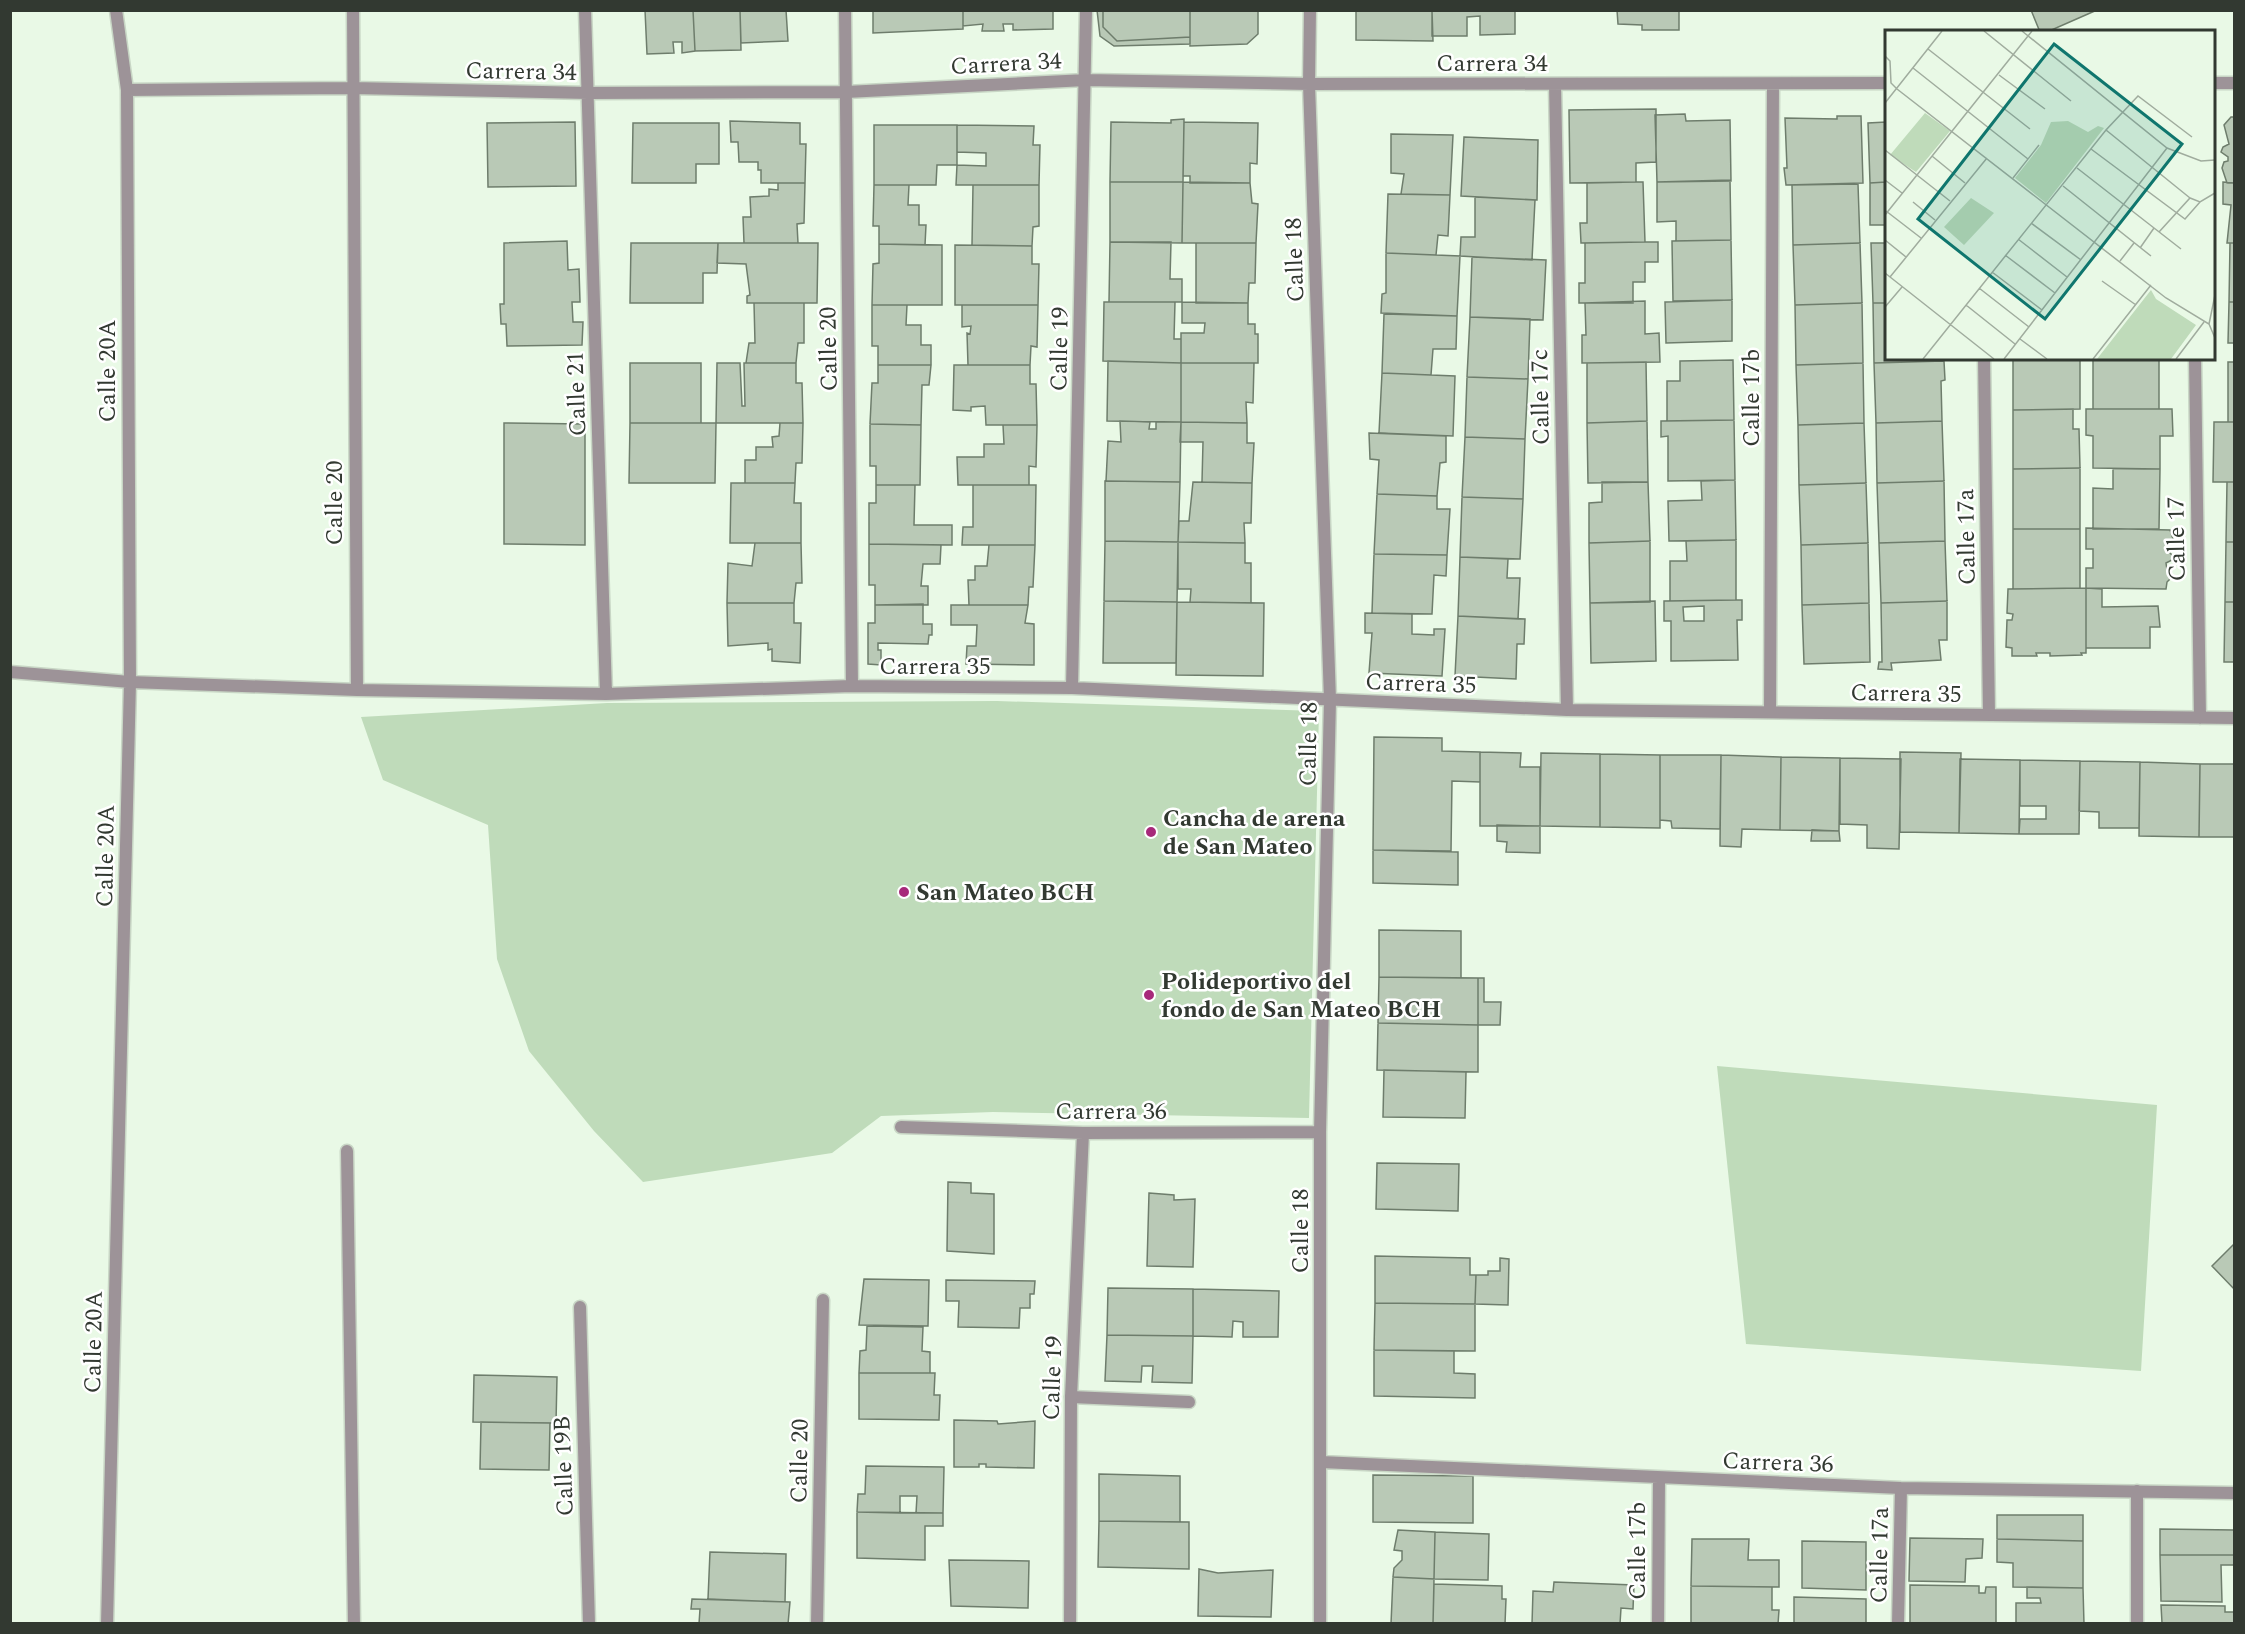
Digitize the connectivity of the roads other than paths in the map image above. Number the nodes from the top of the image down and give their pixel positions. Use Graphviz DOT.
graph roads {
  1 [pos="116,10"];
  2 [pos="354,10"];
  3 [pos="585,10"];
  4 [pos="845,10"];
  5 [pos="1086,10"];
  6 [pos="1310,10"];
  7 [pos="1086,80"];
  8 [pos="1885,83"];
  9 [pos="2215,83"];
  10 [pos="2235,83"];
  11 [pos="1309,84"];
  12 [pos="1555,84"];
  13 [pos="1773,84"];
  14 [pos="352,88"];
  15 [pos="127,90"];
  16 [pos="846,92"];
  17 [pos="588,93"];
  18 [pos="1984,360"];
  19 [pos="2195,360"];
  20 [pos="10,672"];
  21 [pos="130,682"];
  22 [pos="852,686"];
  23 [pos="1072,688"];
  24 [pos="357,690"];
  25 [pos="606,694"];
  26 [pos="1330,700"];
  27 [pos="1567,710"];
  28 [pos="1770,712"];
  29 [pos="1989,715"];
  30 [pos="2200,718"];
  31 [pos="2235,718"];
  32 [pos="901,1127"];
  33 [pos="1320,1132"];
  34 [pos="1083,1133"];
  35 [pos="347,1151"];
  36 [pos="823,1300"];
  37 [pos="580,1307"];
  38 [pos="1071,1397"];
  39 [pos="1189,1402"];
  40 [pos="1321,1462"];
  41 [pos="1659,1479"];
  42 [pos="1901,1488"];
  43 [pos="2137,1491"];
  44 [pos="2235,1493"];
  45 [pos="107,1623"];
  46 [pos="354,1623"];
  47 [pos="589,1623"];
  48 [pos="817,1623"];
  49 [pos="1070,1623"];
  50 [pos="1320,1623"];
  51 [pos="1658,1623"];
  52 [pos="1898,1623"];
  53 [pos="2138,1623"];
  1 -- 15 [label="street, Calle 20A"];
  2 -- 14 [label="street, Calle 20"];
  3 -- 17 [label="street"];
  4 -- 16 [label="street, Calle 20"];
  5 -- 7 [label="street, Calle 19"];
  6 -- 11 [label="street, Calle 18"];
  7 -- 11 [label="street, Carrera 34"];
  7 -- 16 [label="street, Carrera 34"];
  7 -- 23 [label="street, Calle 19"];
  8 -- 13 [label="street, Carrera 34"];
  9 -- 10 [label="street"];
  11 -- 12 [label="street, Carrera 34"];
  11 -- 26 [label="street, Calle 18"];
  12 -- 13 [label="street, Carrera 34"];
  12 -- 27 [label="street, Calle 17c"];
  13 -- 28 [label="street, Calle 17b"];
  14 -- 15 [label="street, Carrera 34"];
  14 -- 17 [label="street, Carrera 34"];
  14 -- 24 [label="street, Calle 20"];
  15 -- 21 [label="street, Calle 20A"];
  16 -- 17 [label="street, Carrera 34"];
  16 -- 22 [label="street, Calle 20"];
  17 -- 25 [label="street, Calle 21"];
  18 -- 29 [label="street, Calle 17a"];
  19 -- 30 [label="street, Calle 17"];
  20 -- 21 [label="street"];
  21 -- 24 [label="street"];
  21 -- 45 [label="street, Calle 20A"];
  22 -- 23 [label="street, Carrera 35"];
  22 -- 25 [label="street, Carrera 35"];
  23 -- 26 [label="street, Carrera 35"];
  24 -- 25 [label="street, Carrera 35"];
  26 -- 27 [label="street, Carrera 35"];
  26 -- 33 [label="street, Calle 18"];
  27 -- 28 [label="street, Carrera 35"];
  28 -- 29 [label="street, Carrera 35"];
  29 -- 30 [label="street, Carrera 35"];
  30 -- 31 [label="street, Carrera 35"];
  32 -- 34 [label="street, Carrera 36"];
  33 -- 34 [label="street, Carrera 36"];
  33 -- 40 [label="street, Calle 18"];
  34 -- 38 [label="street, Calle 19"];
  35 -- 46 [label="street"];
  36 -- 48 [label="street, Calle 20"];
  37 -- 47 [label="street, Calle 19B"];
  38 -- 39 [label="street"];
  38 -- 49 [label="street, Calle 19"];
  40 -- 41 [label="street, Carrera 36"];
  40 -- 50 [label="street, Calle 18"];
  41 -- 42 [label="street, Carrera 36"];
  41 -- 51 [label="street, Calle 17b"];
  42 -- 43 [label="street, Carrera 36"];
  42 -- 52 [label="street, Calle 17a"];
  43 -- 44 [label="street, Carrera 36"];
  43 -- 53 [label="street"];
}
